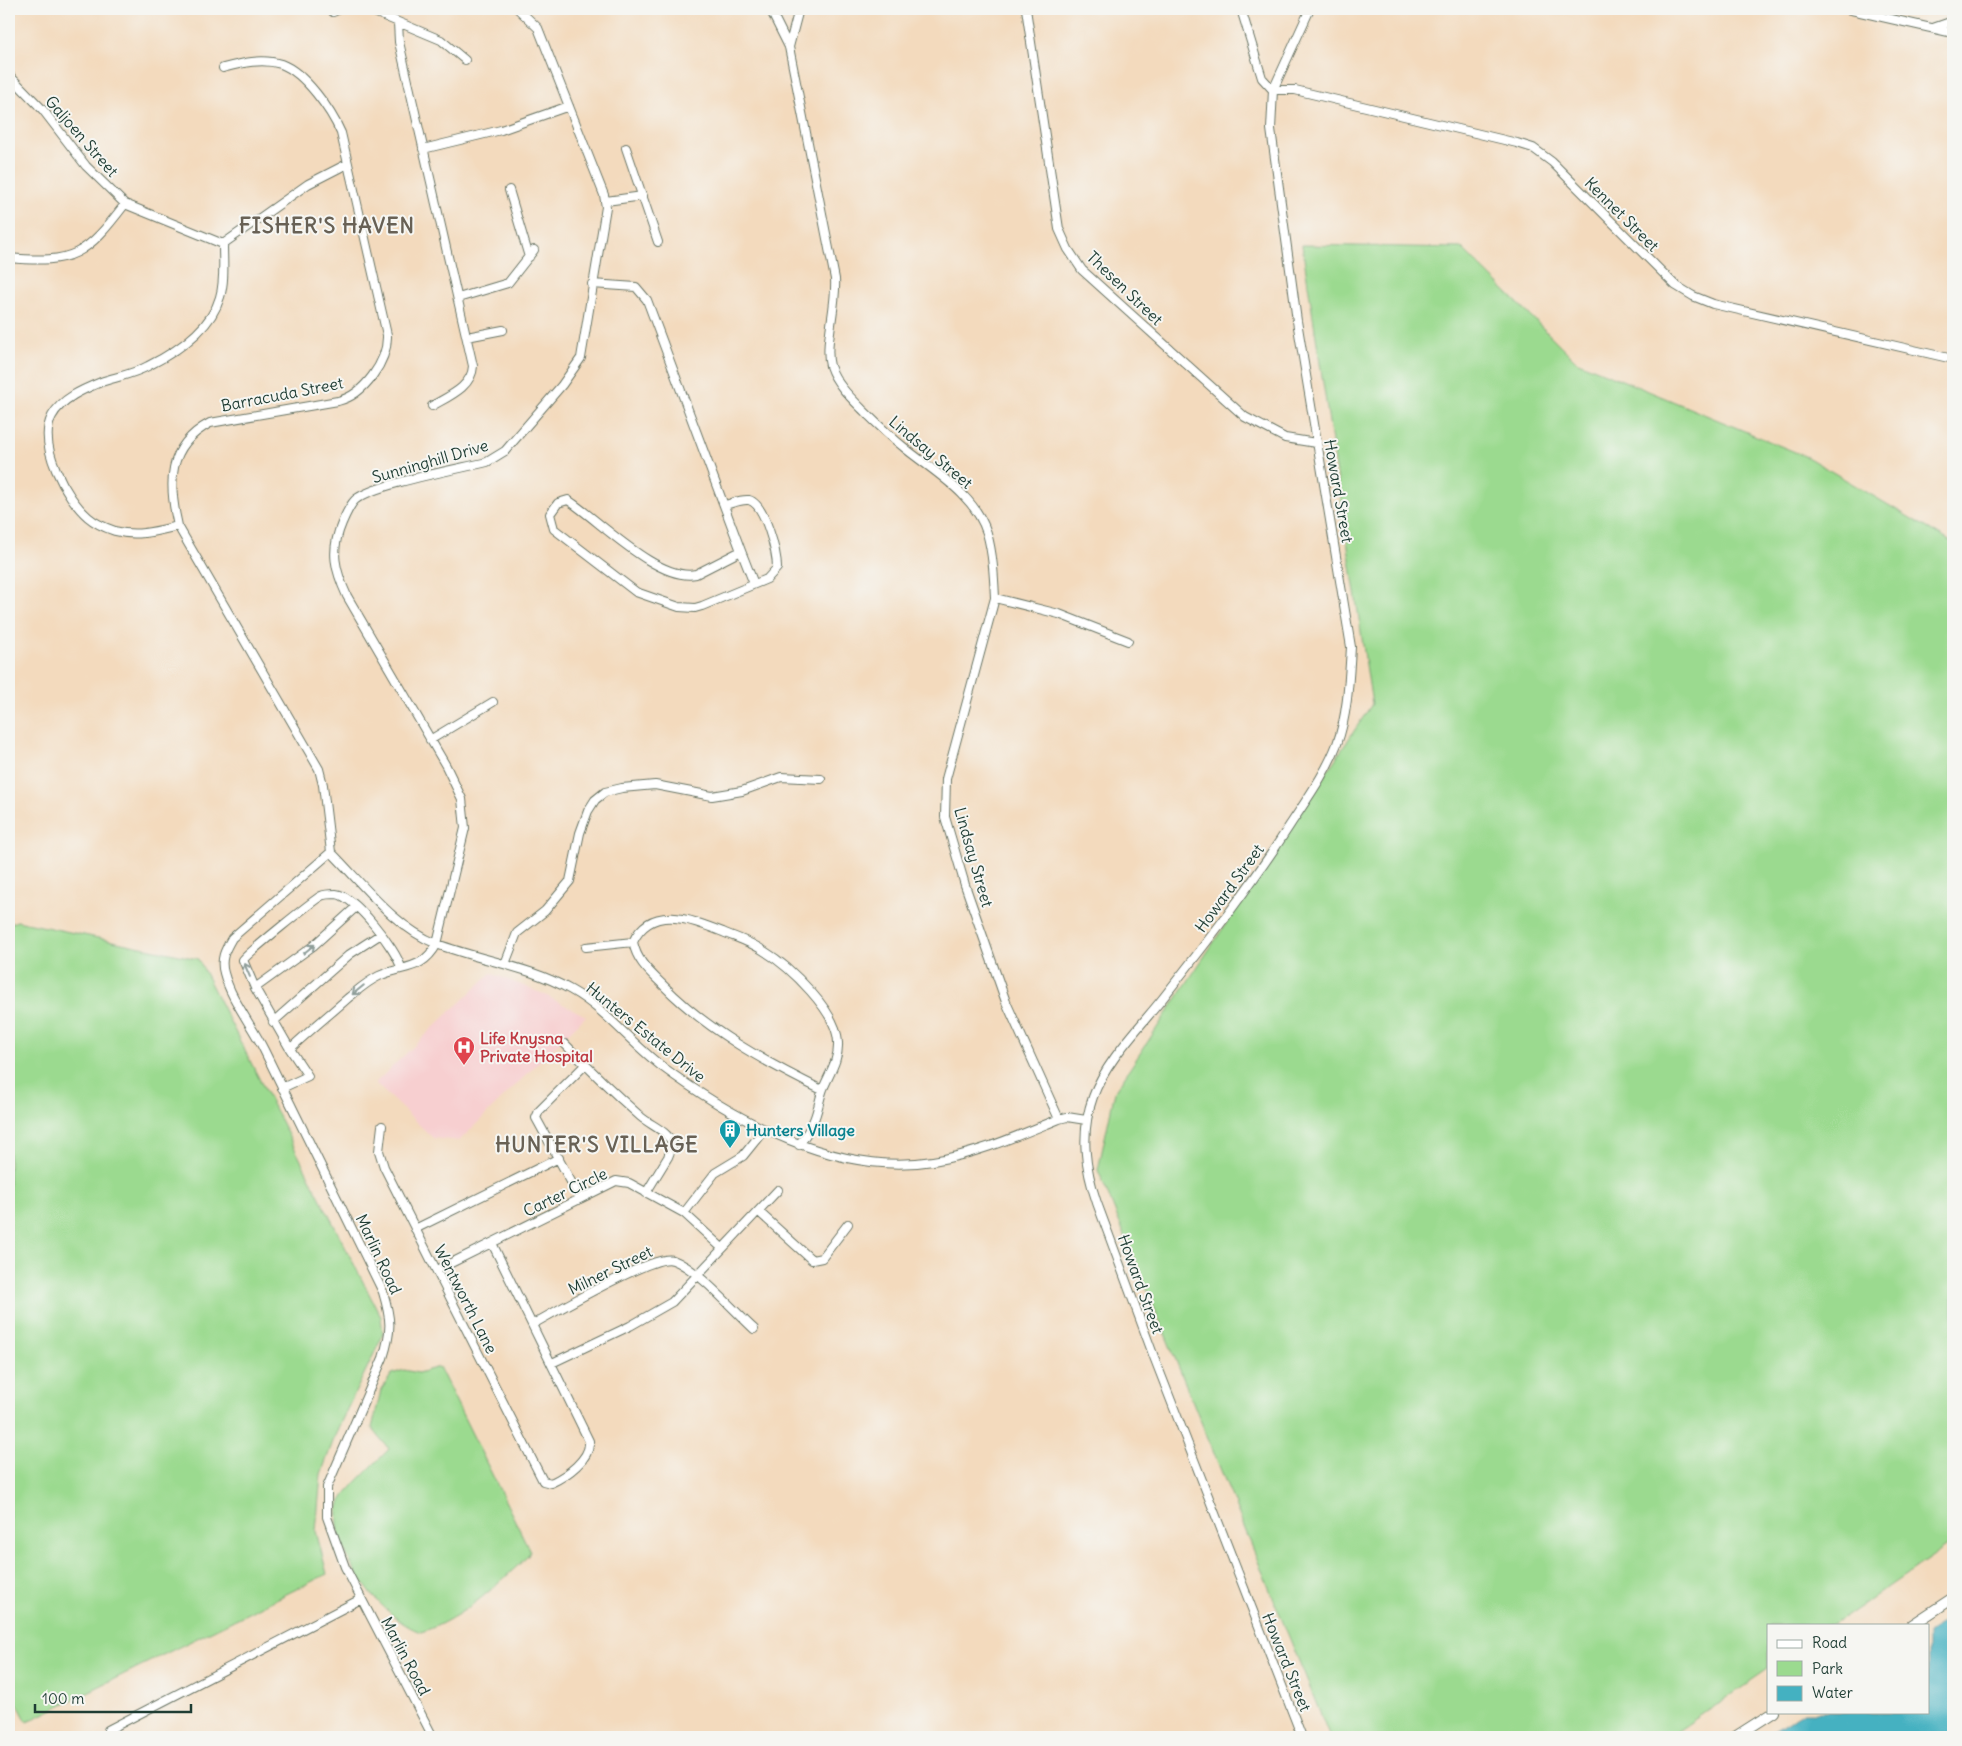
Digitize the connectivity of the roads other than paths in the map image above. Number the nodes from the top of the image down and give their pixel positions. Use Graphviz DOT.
graph roads {
  1 [pos="367,9"];
  2 [pos="518,9"];
  3 [pos="770,9"];
  4 [pos="799,9"];
  5 [pos="1026,9"];
  6 [pos="1241,9"];
  7 [pos="1310,9"];
  8 [pos="1847,9"];
  9 [pos="1953,20"];
  10 [pos="398,22"];
  11 [pos="1931,28"];
  12 [pos="1953,33"];
  13 [pos="789,47"];
  14 [pos="465,60"];
  15 [pos="223,68"];
  16 [pos="9,76"];
  17 [pos="1273,90"];
  18 [pos="569,106"];
  19 [pos="626,148"];
  20 [pos="423,149"];
  21 [pos="347,164"];
  22 [pos="509,190"];
  23 [pos="643,196"];
  24 [pos="606,201"];
  25 [pos="125,204"];
  26 [pos="658,242"];
  27 [pos="223,244"];
  28 [pos="534,250"];
  29 [pos="529,257"];
  30 [pos="9,258"];
  31 [pos="592,284"];
  32 [pos="458,298"];
  33 [pos="503,330"];
  34 [pos="466,337"];
  35 [pos="1953,359"];
  36 [pos="432,406"];
  37 [pos="1316,443"];
  38 [pos="726,505"];
  39 [pos="178,526"];
  40 [pos="741,551"];
  41 [pos="754,584"];
  42 [pos="995,598"];
  43 [pos="1128,641"];
  44 [pos="493,702"];
  45 [pos="430,740"];
  46 [pos="821,779"];
  47 [pos="331,852"];
  48 [pos="356,907"];
  49 [pos="381,934"];
  50 [pos="633,942"];
  51 [pos="437,944"];
  52 [pos="586,947"];
  53 [pos="505,964"];
  54 [pos="401,968"];
  55 [pos="255,988"];
  56 [pos="273,1022"];
  57 [pos="565,1044"];
  58 [pos="290,1049"];
  59 [pos="585,1065"];
  60 [pos="282,1088"];
  61 [pos="822,1090"];
  62 [pos="1059,1119"];
  63 [pos="1086,1120"];
  64 [pos="382,1126"];
  65 [pos="764,1130"];
  66 [pos="799,1145"];
  67 [pos="559,1158"];
  68 [pos="778,1190"];
  69 [pos="646,1193"];
  70 [pos="580,1198"];
  71 [pos="759,1212"];
  72 [pos="684,1213"];
  73 [pos="848,1224"];
  74 [pos="415,1229"];
  75 [pos="492,1243"];
  76 [pos="722,1248"];
  77 [pos="437,1270"];
  78 [pos="698,1276"];
  79 [pos="533,1324"];
  80 [pos="754,1329"];
  81 [pos="552,1363"];
  82 [pos="1953,1598"];
  83 [pos="361,1599"];
  84 [pos="1914,1624"];
  85 [pos="1771,1714"];
  86 [pos="108,1730"];
  87 [pos="433,1737"];
  88 [pos="1302,1737"];
  89 [pos="1735,1737"];
  1 -- 10 [label="street"];
  2 -- 18 [label="street"];
  3 -- 13 [label="street, Lindsay Street"];
  4 -- 13 [label="street"];
  5 -- 37 [label="street, Thesen Street"];
  6 -- 17 [label="street"];
  7 -- 17 [label="street"];
  8 -- 11 [label="street"];
  9 -- 11 [label="street"];
  10 -- 14 [label="street"];
  10 -- 20 [label="street"];
  11 -- 12 [label="street"];
  13 -- 42 [label="street, Lindsay Street"];
  15 -- 21 [label="street, Barracuda Street"];
  16 -- 25 [label="street, Galjoen Street"];
  17 -- 35 [label="street, Kennet Street"];
  17 -- 37 [label="street, Howard Street"];
  18 -- 20 [label="street"];
  18 -- 24 [label="street"];
  19 -- 23 [label="street"];
  20 -- 32 [label="street"];
  21 -- 27 [label="street"];
  21 -- 39 [label="street, Barracuda Street"];
  22 -- 29 [label="street"];
  23 -- 24 [label="street"];
  23 -- 26 [label="street"];
  24 -- 31 [label="street, Sunninghill Drive"];
  25 -- 27 [label="street, Galjoen Street"];
  25 -- 30 [label="street"];
  27 -- 39 [label="street"];
  28 -- 29 [label="street"];
  29 -- 32 [label="street"];
  31 -- 38 [label="street"];
  31 -- 45 [label="street, Sunninghill Drive"];
  32 -- 34 [label="street"];
  33 -- 34 [label="street"];
  34 -- 36 [label="street"];
  37 -- 63 [label="street, Howard Street"];
  38 -- 40 [label="street"];
  38 -- 41 [label="street"];
  39 -- 47 [label="street, Barracuda Street"];
  40 -- 41 [label="street"];
  40 -- 41 [label="street"];
  42 -- 43 [label="street"];
  42 -- 62 [label="street, Lindsay Street"];
  44 -- 45 [label="street"];
  45 -- 51 [label="street, Sunninghill Drive"];
  46 -- 53 [label="street"];
  47 -- 51 [label="street, Hunters Estate Drive"];
  47 -- 60 [label="street, Marlin Road"];
  48 -- 49 [label="street"];
  55 -- 48 [label="street, one-way"];
  55 -- 48 [label="street, one-way"];
  49 -- 54 [label="street"];
  49 -- 56 [label="street"];
  50 -- 52 [label="street"];
  50 -- 61 [label="street"];
  50 -- 61 [label="street"];
  51 -- 53 [label="street, Hunters Estate Drive"];
  51 -- 54 [label="street"];
  53 -- 65 [label="street, Hunters Estate Drive"];
  54 -- 58 [label="street, one-way"];
  55 -- 56 [label="street"];
  56 -- 58 [label="street"];
  57 -- 59 [label="street"];
  58 -- 60 [label="street"];
  59 -- 67 [label="street"];
  59 -- 69 [label="street"];
  60 -- 83 [label="street, Marlin Road"];
  61 -- 66 [label="street"];
  62 -- 63 [label="street, Hunters Estate Drive"];
  62 -- 66 [label="street, Hunters Estate Drive"];
  63 -- 88 [label="street, Howard Street"];
  64 -- 74 [label="street, Wentworth Lane"];
  65 -- 66 [label="street, Hunters Estate Drive"];
  65 -- 72 [label="street"];
  67 -- 70 [label="street"];
  67 -- 74 [label="street"];
  68 -- 71 [label="street"];
  69 -- 70 [label="street, Carter Circle"];
  69 -- 72 [label="street, Carter Circle"];
  70 -- 75 [label="street, Carter Circle"];
  71 -- 73 [label="street"];
  71 -- 76 [label="street"];
  72 -- 76 [label="street, Carter Circle"];
  74 -- 77 [label="street, Wentworth Lane"];
  75 -- 77 [label="street, Carter Circle"];
  75 -- 79 [label="street"];
  76 -- 78 [label="street"];
  77 -- 81 [label="street, Wentworth Lane"];
  78 -- 79 [label="street, Milner Street"];
  78 -- 80 [label="street, Milner Street"];
  78 -- 81 [label="street"];
  79 -- 81 [label="street"];
  82 -- 84 [label="street"];
  83 -- 86 [label="street"];
  83 -- 87 [label="street, Marlin Road"];
  85 -- 89 [label="street"];
}
